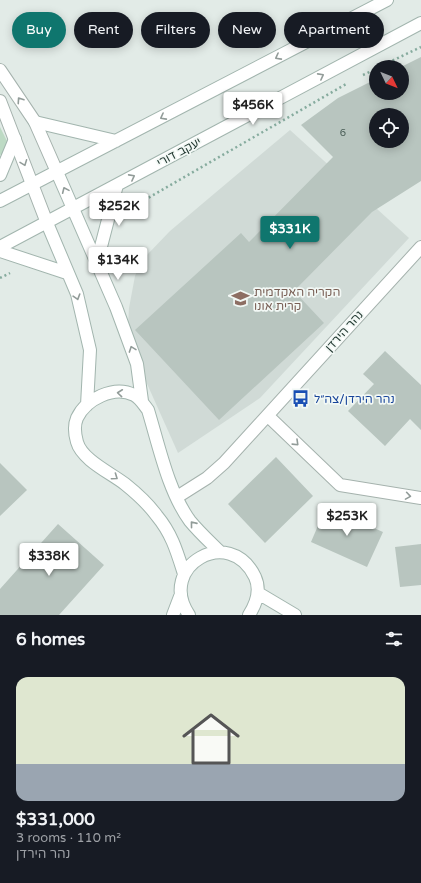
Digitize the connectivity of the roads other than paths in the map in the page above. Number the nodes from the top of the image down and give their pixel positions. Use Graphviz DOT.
graph roads {
  1 [pos="387,0"];
  2 [pos="421,23"];
  3 [pos="0,70"];
  4 [pos="0,100"];
  5 [pos="35,122"];
  6 [pos="15,139"];
  7 [pos="116,141"];
  8 [pos="57,172"];
  9 [pos="0,175"];
  10 [pos="32,185"];
  11 [pos="117,185"];
  12 [pos="0,201"];
  13 [pos="73,208"];
  14 [pos="47,223"];
  15 [pos="0,247"];
  16 [pos="421,247"];
  17 [pos="0,251"];
  18 [pos="97,262"];
  19 [pos="67,273"];
  20 [pos="142,401"];
  21 [pos="87,406"];
  22 [pos="268,416"];
  23 [pos="177,497"];
  24 [pos="421,498"];
  25 [pos="220,552"];
  26 [pos="184,574"];
  27 [pos="258,593"];
  28 [pos="181,594"];
  29 [pos="173,615"];
  30 [pos="189,615"];
  31 [pos="249,615"];
  32 [pos="295,615"];
  1 -- 7 [label="street, one-way"];
  11 -- 2 [label="street, יעקב דורי, one-way"];
  5 -- 3 [label="street, one-way"];
  4 -- 6 [label="street"];
  5 -- 7 [label="street"];
  5 -- 8 [label="street"];
  6 -- 9 [label="street"];
  6 -- 10 [label="street, one-way"];
  7 -- 8 [label="street"];
  8 -- 10 [label="street"];
  13 -- 8 [label="street, one-way"];
  10 -- 12 [label="street"];
  10 -- 14 [label="street"];
  11 -- 13 [label="street, יעקב דורי"];
  11 -- 18 [label="street"];
  13 -- 14 [label="street, יעקב דורי"];
  13 -- 18 [label="street"];
  14 -- 15 [label="street, יעקב דורי"];
  14 -- 19 [label="street"];
  16 -- 22 [label="street, נהר הירדן"];
  17 -- 19 [label="street"];
  20 -- 18 [label="street, one-way"];
  19 -- 21 [label="street, one-way"];
  20 -- 21 [label="street, one-way"];
  20 -- 23 [label="street"];
  21 -- 26 [label="street, one-way"];
  22 -- 23 [label="street, נהר הירדן"];
  22 -- 24 [label="street, one-way"];
  25 -- 23 [label="street, one-way"];
  25 -- 26 [label="street"];
  25 -- 27 [label="street"];
  26 -- 28 [label="street"];
  27 -- 31 [label="street"];
  27 -- 32 [label="street"];
  28 -- 29 [label="street"];
  28 -- 30 [label="street"];
}
